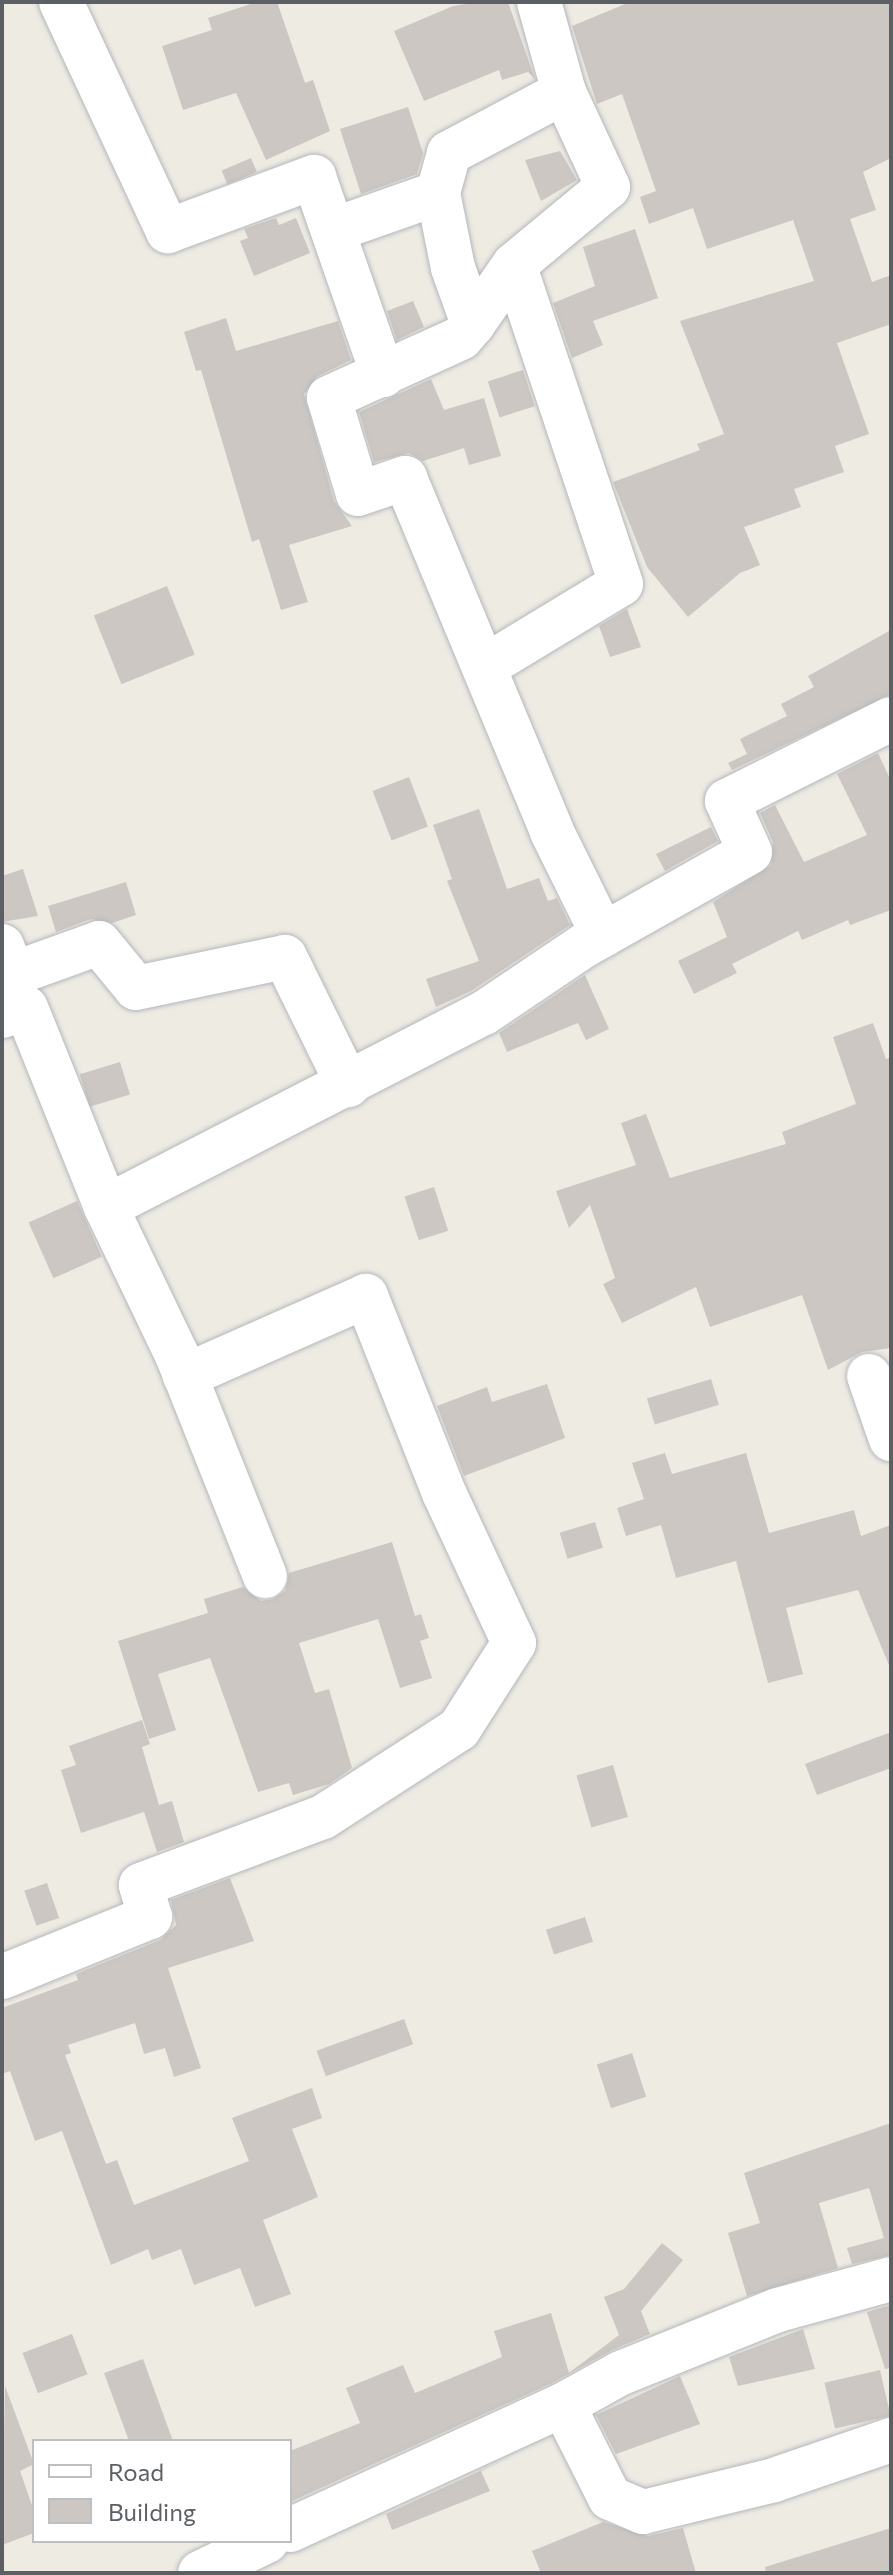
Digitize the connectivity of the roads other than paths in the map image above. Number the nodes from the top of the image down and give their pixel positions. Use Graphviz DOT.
graph roads {
  1 [pos="61,2"];
  2 [pos="539,2"];
  3 [pos="564,92"];
  4 [pos="438,193"];
  5 [pos="333,230"];
  6 [pos="514,265"];
  7 [pos="473,324"];
  8 [pos="383,375"];
  9 [pos="484,667"];
  10 [pos="891,719"];
  11 [pos="603,935"];
  12 [pos="11,986"];
  13 [pos="348,1085"];
  14 [pos="106,1207"];
  15 [pos="185,1376"];
  16 [pos="869,1376"];
  17 [pos="891,1439"];
  18 [pos="265,1576"];
  19 [pos="2,1977"];
  20 [pos="891,2279"];
  21 [pos="563,2405"];
  22 [pos="891,2440"];
  23 [pos="292,2529"];
  24 [pos="263,2543"];
  25 [pos="200,2573"];
  1 -- 5 [label="street"];
  2 -- 3 [label="street"];
  3 -- 4 [label="street"];
  3 -- 6 [label="street"];
  4 -- 5 [label="street"];
  4 -- 7 [label="street"];
  5 -- 8 [label="street"];
  6 -- 7 [label="street"];
  6 -- 9 [label="street"];
  7 -- 8 [label="street"];
  8 -- 9 [label="street"];
  9 -- 11 [label="street"];
  10 -- 11 [label="street"];
  11 -- 13 [label="street"];
  12 -- 13 [label="street"];
  12 -- 14 [label="street"];
  13 -- 14 [label="street"];
  14 -- 15 [label="street"];
  15 -- 18 [label="street"];
  15 -- 19 [label="street"];
  16 -- 17 [label="street"];
  20 -- 21 [label="street"];
  21 -- 22 [label="street"];
  21 -- 23 [label="street"];
  24 -- 25 [label="street"];
}
